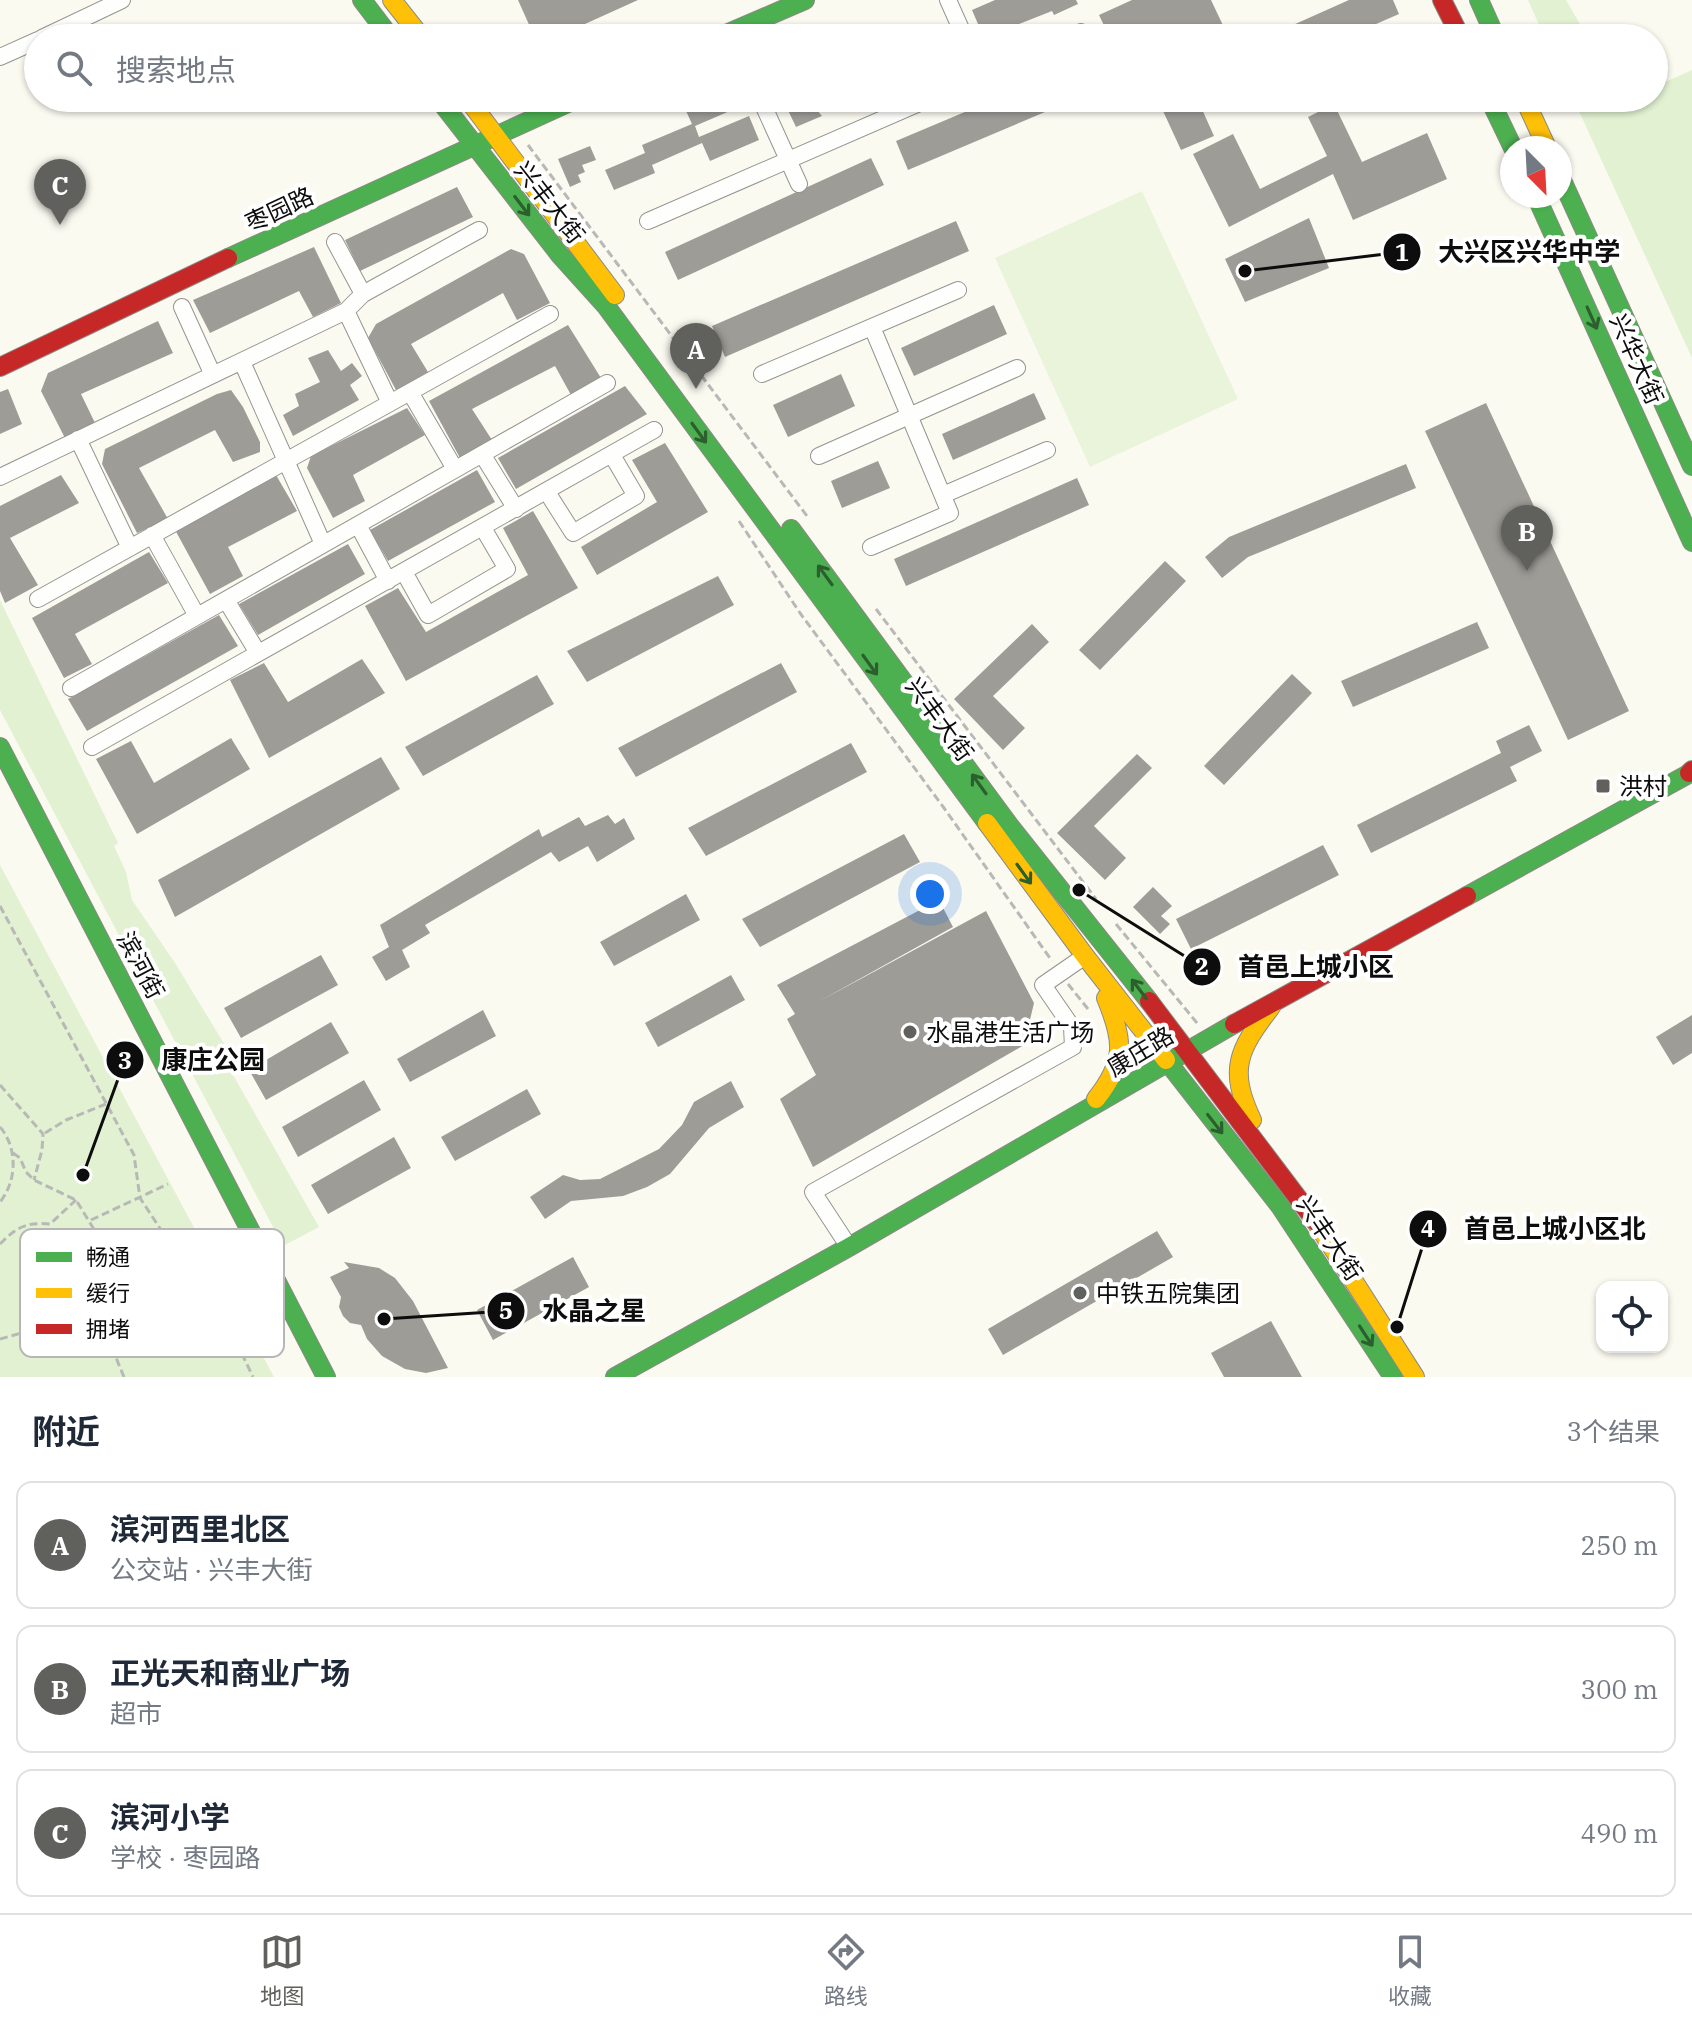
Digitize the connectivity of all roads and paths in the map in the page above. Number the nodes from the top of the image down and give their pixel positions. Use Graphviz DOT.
graph roads {
  1 [pos="122,0"];
  2 [pos="362,0"];
  3 [pos="392,0"];
  4 [pos="805,0"];
  5 [pos="948,0"];
  6 [pos="1442,0"];
  7 [pos="1479,0"];
  8 [pos="72,24"];
  9 [pos="380,24"];
  10 [pos="411,24"];
  11 [pos="753,24"];
  12 [pos="959,24"];
  13 [pos="1454,24"];
  14 [pos="1490,24"];
  15 [pos="24,46"];
  16 [pos="0,57"];
  17 [pos="449,112"];
  18 [pos="478,112"];
  19 [pos="548,112"];
  20 [pos="766,112"];
  21 [pos="899,112"];
  22 [pos="1496,112"];
  23 [pos="1530,112"];
  24 [pos="514,127"];
  25 [pos="495,135"];
  26 [pos="1507,136"];
  27 [pos="1541,136"];
  28 [pos="475,144"];
  29 [pos="788,160"];
  30 [pos="799,184"];
  31 [pos="1572,202"];
  32 [pos="1541,208"];
  33 [pos="648,221"];
  34 [pos="479,230"];
  35 [pos="335,242"];
  36 [pos="958,290"];
  37 [pos="363,294"];
  38 [pos="182,307"];
  39 [pos="346,311"];
  40 [pos="550,314"];
  41 [pos="872,327"];
  42 [pos="242,362"];
  43 [pos="0,367"];
  44 [pos="1017,368"];
  45 [pos="212,373"];
  46 [pos="762,374"];
  47 [pos="607,383"];
  48 [pos="410,392"];
  49 [pos="390,403"];
  50 [pos="909,416"];
  51 [pos="654,430"];
  52 [pos="78,439"];
  53 [pos="1047,450"];
  54 [pos="482,454"];
  55 [pos="612,455"];
  56 [pos="819,456"];
  57 [pos="286,461"];
  58 [pos="1692,466"];
  59 [pos="455,469"];
  60 [pos="0,477"];
  61 [pos="547,492"];
  62 [pos="943,495"];
  63 [pos="516,509"];
  64 [pos="735,516"];
  65 [pos="358,525"];
  66 [pos="813,525"];
  67 [pos="483,528"];
  68 [pos="152,535"];
  69 [pos="1692,542"];
  70 [pos="323,544"];
  71 [pos="871,547"];
  72 [pos="130,548"];
  73 [pos="404,572"];
  74 [pos="388,581"];
  75 [pos="38,599"];
  76 [pos="226,600"];
  77 [pos="870,602"];
  78 [pos="197,616"];
  79 [pos="258,653"];
  80 [pos="71,688"];
  81 [pos="0,747"];
  82 [pos="92,747"];
  83 [pos="1691,772"];
  84 [pos="1097,901"];
  85 [pos="0,906"];
  86 [pos="1116,924"];
  87 [pos="1088,961"];
  88 [pos="1060,972"];
  89 [pos="1277,1000"];
  90 [pos="1209,1038"];
  91 [pos="1186,1051"];
  92 [pos="1167,1063"];
  93 [pos="0,1085"];
  94 [pos="106,1104"];
  95 [pos="1086,1111"];
  96 [pos="0,1127"];
  97 [pos="43,1134"];
  98 [pos="1259,1146"];
  99 [pos="13,1153"];
  100 [pos="34,1180"];
  101 [pos="168,1184"];
  102 [pos="140,1198"];
  103 [pos="76,1200"];
  104 [pos="0,1202"];
  105 [pos="91,1221"];
  106 [pos="95,1229"];
  107 [pos="160,1229"];
  108 [pos="249,1229"];
  109 [pos="0,1244"];
  110 [pos="849,1247"];
  111 [pos="284,1296"];
  112 [pos="20,1333"];
  113 [pos="0,1339"];
  114 [pos="116,1357"];
  115 [pos="243,1357"];
  116 [pos="124,1377"];
  117 [pos="253,1377"];
  118 [pos="326,1377"];
  119 [pos="615,1377"];
  120 [pos="1393,1377"];
  121 [pos="1415,1377"];
  1 -- 8 [label="street"];
  2 -- 9 [label="main road"];
  3 -- 10 [label="main road"];
  4 -- 11 [label="main road"];
  5 -- 12 [label="street"];
  6 -- 13 [label="main road"];
  7 -- 14 [label="main road"];
  15 -- 16 [label="street"];
  17 -- 28 [label="main road, 兴丰大街"];
  18 -- 25 [label="main road, 兴丰大街"];
  19 -- 24 [label="main road, 枣园路"];
  20 -- 29 [label="street"];
  21 -- 29 [label="street"];
  22 -- 26 [label="main road"];
  23 -- 27 [label="main road"];
  24 -- 25 [label="main road, 枣园路"];
  24 -- 66 [label="path"];
  25 -- 28 [label="main road, 枣园路"];
  91 -- 25 [label="main road, 兴丰大街, one-way"];
  28 -- 43 [label="main road, 枣园路"];
  28 -- 87 [label="main road, 兴丰大街, one-way"];
  29 -- 30 [label="street"];
  29 -- 33 [label="street"];
  31 -- 58 [label="main road, 兴华大街"];
  32 -- 69 [label="main road, 兴华大街, one-way"];
  34 -- 37 [label="street"];
  35 -- 37 [label="street"];
  36 -- 41 [label="street"];
  37 -- 39 [label="street"];
  38 -- 45 [label="street"];
  39 -- 42 [label="street"];
  39 -- 49 [label="street"];
  40 -- 48 [label="street"];
  41 -- 46 [label="street"];
  41 -- 50 [label="street"];
  42 -- 45 [label="street"];
  42 -- 57 [label="street"];
  44 -- 50 [label="street"];
  45 -- 52 [label="street"];
  47 -- 54 [label="street"];
  48 -- 49 [label="street"];
  48 -- 59 [label="street"];
  49 -- 57 [label="street"];
  50 -- 56 [label="street"];
  50 -- 62 [label="street"];
  51 -- 55 [label="street"];
  52 -- 60 [label="street"];
  52 -- 72 [label="street"];
  53 -- 62 [label="street"];
  54 -- 59 [label="street"];
  54 -- 63 [label="street"];
  55 -- 61 [label="street"];
  55 -- 61 [label="street"];
  57 -- 68 [label="street"];
  57 -- 70 [label="street"];
  59 -- 65 [label="street"];
  61 -- 63 [label="street"];
  62 -- 71 [label="street"];
  63 -- 67 [label="street"];
  64 -- 88 [label="path"];
  65 -- 70 [label="street"];
  65 -- 74 [label="street"];
  67 -- 73 [label="street"];
  67 -- 73 [label="street"];
  68 -- 72 [label="street"];
  68 -- 78 [label="street"];
  70 -- 76 [label="street"];
  72 -- 75 [label="street"];
  73 -- 74 [label="street"];
  74 -- 79 [label="street"];
  76 -- 78 [label="street"];
  76 -- 79 [label="street"];
  77 -- 84 [label="path"];
  78 -- 80 [label="street"];
  79 -- 82 [label="street"];
  81 -- 108 [label="main road, 滨河街"];
  83 -- 89 [label="main road, 康庄路"];
  85 -- 94 [label="path"];
  86 -- 90 [label="path"];
  87 -- 88 [label="street"];
  87 -- 92 [label="main road, 兴丰大街"];
  87 -- 95 [label="main road"];
  88 -- 110 [label="street"];
  89 -- 90 [label="main road, 康庄路"];
  89 -- 98 [label="main road"];
  90 -- 91 [label="main road, 康庄路"];
  91 -- 92 [label="main road, 康庄路"];
  91 -- 98 [label="main road, 兴丰大街"];
  92 -- 95 [label="main road, 康庄路"];
  92 -- 120 [label="main road, 兴丰大街, one-way"];
  93 -- 97 [label="path"];
  94 -- 97 [label="path"];
  94 -- 102 [label="path"];
  95 -- 110 [label="main road, 康庄路"];
  96 -- 99 [label="path"];
  97 -- 100 [label="path"];
  98 -- 121 [label="main road, 兴丰大街"];
  99 -- 100 [label="path"];
  99 -- 104 [label="path"];
  100 -- 103 [label="path"];
  101 -- 102 [label="path"];
  102 -- 105 [label="path"];
  102 -- 107 [label="path"];
  103 -- 105 [label="path"];
  103 -- 109 [label="path"];
  105 -- 106 [label="path"];
  110 -- 119 [label="main road, 康庄路"];
  111 -- 118 [label="main road, 滨河街"];
  112 -- 113 [label="path"];
  114 -- 116 [label="path"];
  115 -- 117 [label="path"];
}
